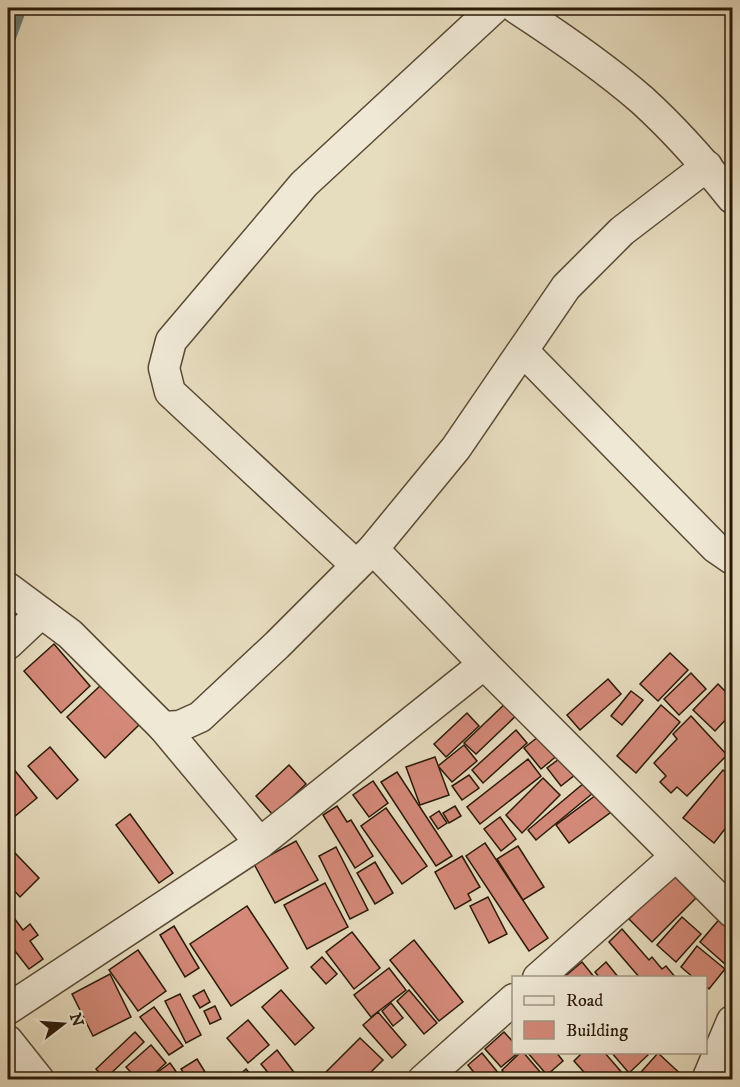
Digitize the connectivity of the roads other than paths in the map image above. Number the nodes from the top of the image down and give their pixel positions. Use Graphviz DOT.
graph roads {
  1 [pos="494,8"];
  2 [pos="516,8"];
  3 [pos="707,166"];
  4 [pos="732,198"];
  5 [pos="522,351"];
  6 [pos="365,557"];
  7 [pos="732,559"];
  8 [pos="8,588"];
  9 [pos="41,613"];
  10 [pos="8,644"];
  11 [pos="484,664"];
  12 [pos="163,727"];
  13 [pos="260,843"];
  14 [pos="676,856"];
  15 [pos="732,912"];
  16 [pos="540,976"];
  17 [pos="512,1000"];
  18 [pos="8,1009"];
  19 [pos="8,1041"];
  20 [pos="729,1041"];
  21 [pos="39,1080"];
  22 [pos="423,1080"];
  23 [pos="707,1080"];
  1 -- 6 [label="street"];
  2 -- 3 [label="street"];
  3 -- 4 [label="street"];
  3 -- 5 [label="street"];
  5 -- 6 [label="street"];
  5 -- 7 [label="street"];
  6 -- 11 [label="street"];
  6 -- 12 [label="street"];
  8 -- 9 [label="street"];
  9 -- 10 [label="street"];
  9 -- 12 [label="street"];
  11 -- 13 [label="street"];
  11 -- 14 [label="street"];
  12 -- 13 [label="street"];
  13 -- 18 [label="street"];
  14 -- 15 [label="street"];
  14 -- 16 [label="street"];
  17 -- 22 [label="street"];
  19 -- 21 [label="street"];
  20 -- 23 [label="street"];
}
